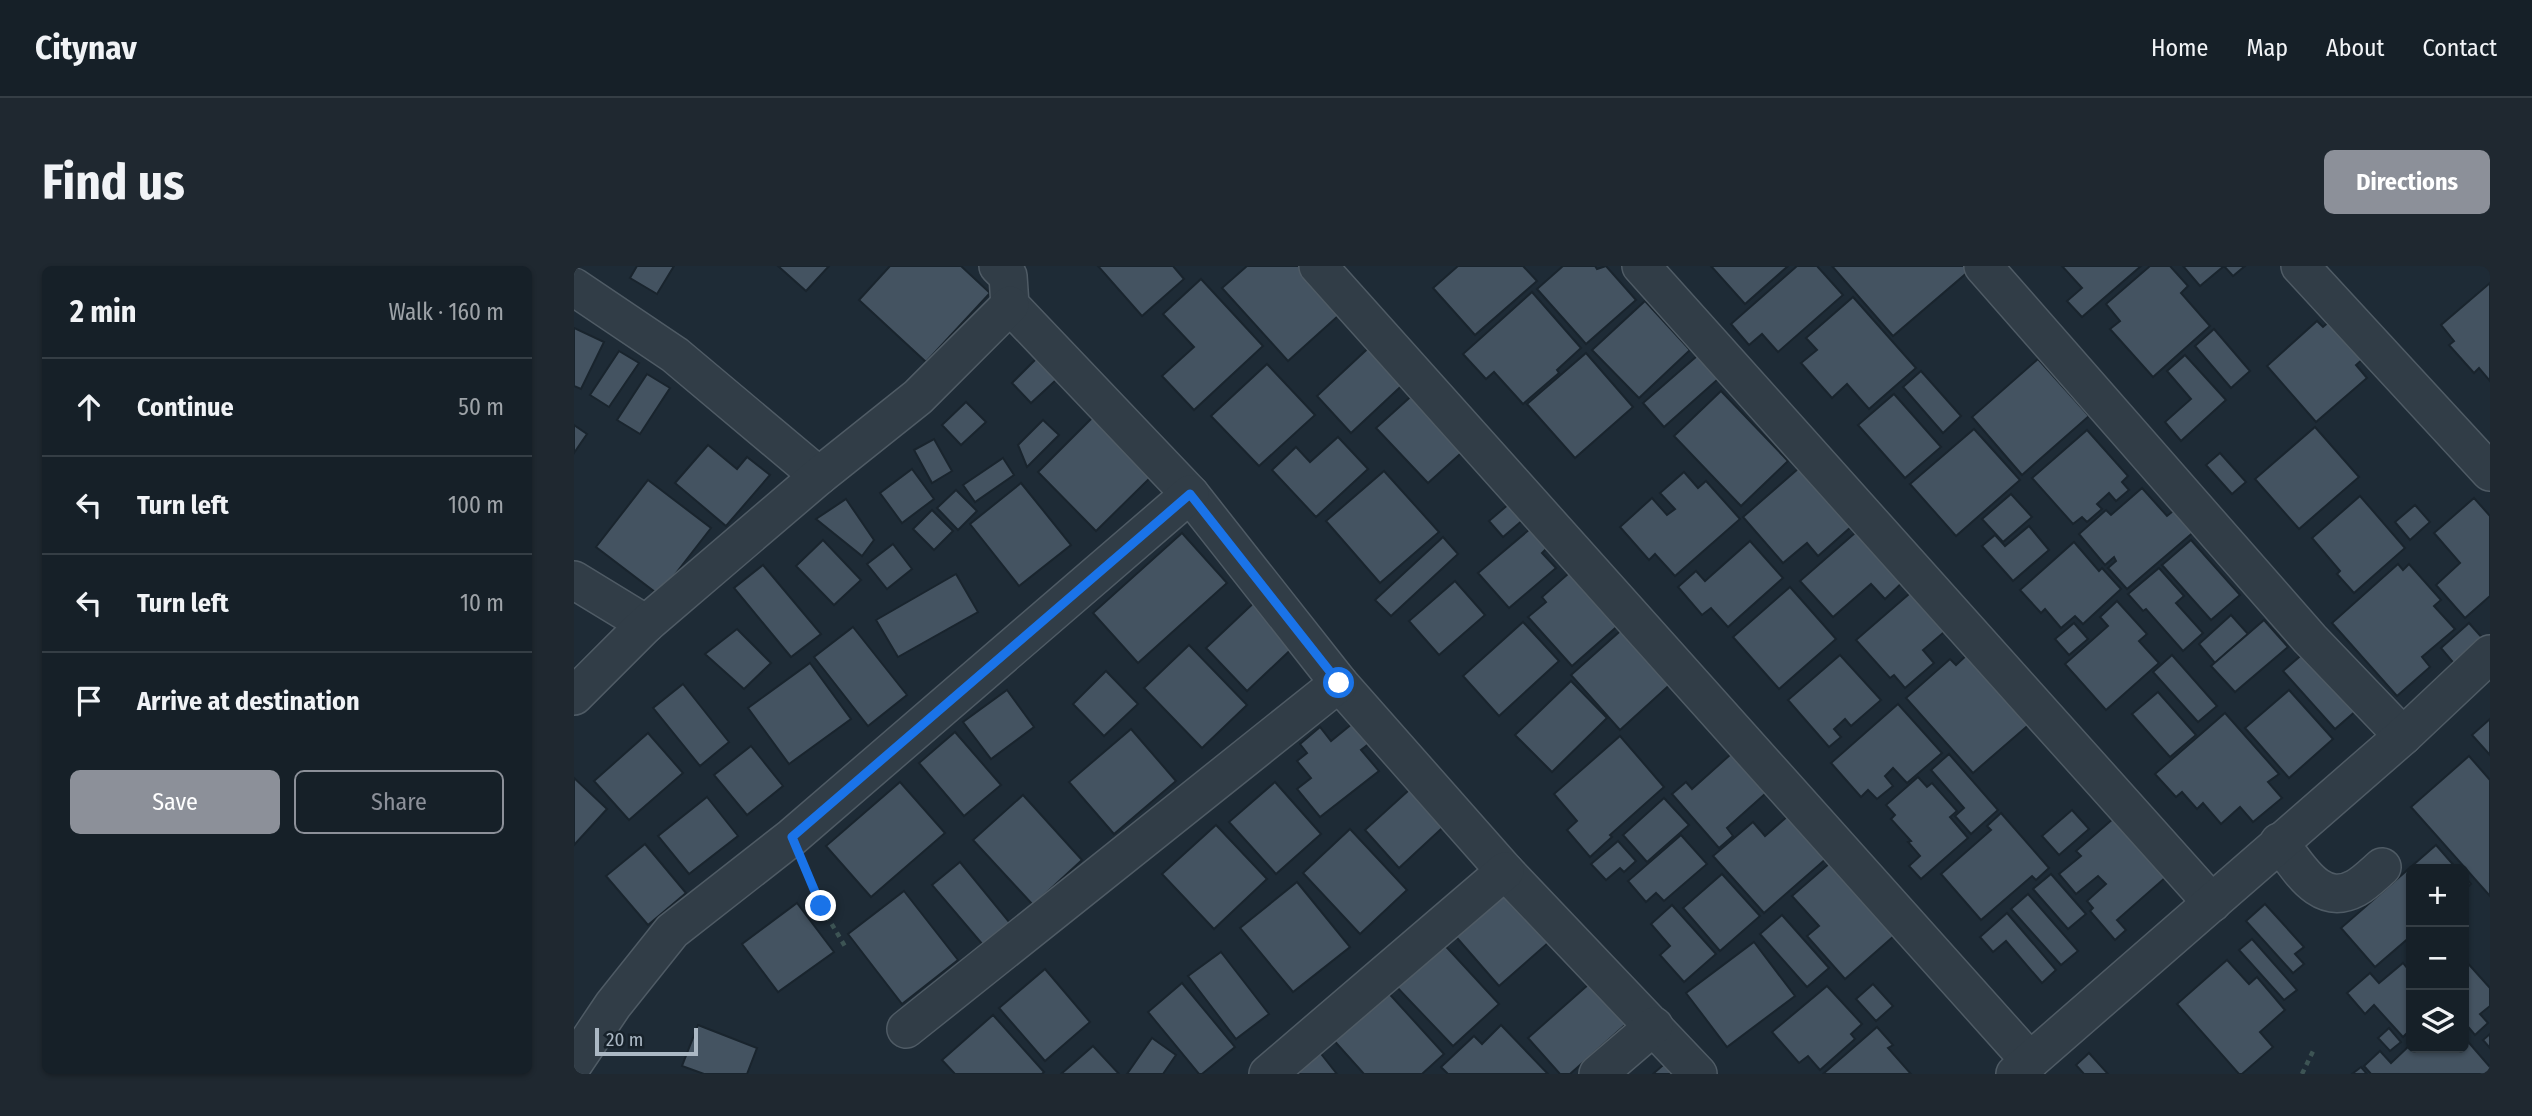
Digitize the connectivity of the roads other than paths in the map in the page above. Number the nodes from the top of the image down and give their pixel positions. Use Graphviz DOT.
graph roads {
  1 [pos="1318,266"];
  2 [pos="1641,266"];
  3 [pos="1983,266"];
  4 [pos="2300,266"];
  5 [pos="1009,278"];
  6 [pos="574,288"];
  7 [pos="2490,472"];
  8 [pos="819,476"];
  9 [pos="1190,494"];
  10 [pos="574,580"];
  11 [pos="646,624"];
  12 [pos="2490,654"];
  13 [pos="1339,683"];
  14 [pos="574,696"];
  15 [pos="2403,736"];
  16 [pos="2279,842"];
  17 [pos="2382,867"];
  18 [pos="1505,871"];
  19 [pos="2213,903"];
  20 [pos="1654,1026"];
  21 [pos="906,1029"];
  22 [pos="574,1063"];
  23 [pos="2022,1068"];
  24 [pos="1268,1074"];
  25 [pos="1598,1074"];
  26 [pos="1698,1074"];
  1 -- 23 [label="street"];
  2 -- 19 [label="street"];
  3 -- 15 [label="street"];
  4 -- 7 [label="street"];
  5 -- 8 [label="street"];
  5 -- 9 [label="street"];
  6 -- 8 [label="street"];
  8 -- 11 [label="street"];
  9 -- 13 [label="street"];
  9 -- 22 [label="street"];
  10 -- 11 [label="street"];
  11 -- 14 [label="street"];
  12 -- 15 [label="street"];
  13 -- 18 [label="street"];
  13 -- 21 [label="street"];
  15 -- 16 [label="street"];
  16 -- 17 [label="street"];
  16 -- 19 [label="street"];
  18 -- 20 [label="street"];
  18 -- 24 [label="street"];
  19 -- 23 [label="street"];
  20 -- 25 [label="street"];
  20 -- 26 [label="street"];
}
